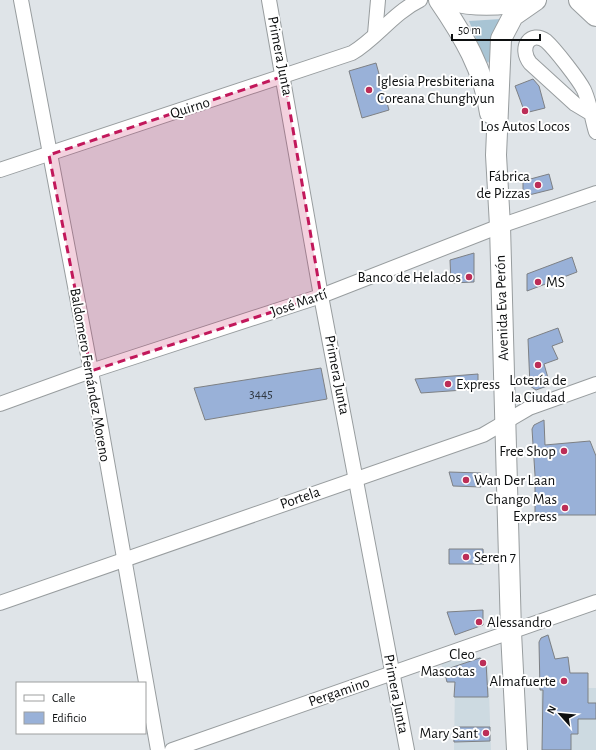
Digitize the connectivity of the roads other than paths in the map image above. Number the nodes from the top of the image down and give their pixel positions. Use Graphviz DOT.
graph roads {
  1 [pos="21,0"];
  2 [pos="269,0"];
  3 [pos="378,0"];
  4 [pos="420,0"];
  5 [pos="439,0"];
  6 [pos="449,0"];
  7 [pos="527,0"];
  8 [pos="536,0"];
  9 [pos="580,0"];
  10 [pos="596,14"];
  11 [pos="375,34"];
  12 [pos="284,76"];
  13 [pos="590,112"];
  14 [pos="596,132"];
  15 [pos="49,155"];
  16 [pos="496,155"];
  17 [pos="0,170"];
  18 [pos="596,193"];
  19 [pos="500,226"];
  20 [pos="321,296"];
  21 [pos="91,371"];
  22 [pos="596,384"];
  23 [pos="0,404"];
  24 [pos="505,422"];
  25 [pos="357,478"];
  26 [pos="123,560"];
  27 [pos="596,602"];
  28 [pos="0,603"];
  29 [pos="511,632"];
  30 [pos="392,673"];
  31 [pos="145,682"];
  32 [pos="146,685"];
  33 [pos="158,750"];
  34 [pos="172,750"];
  35 [pos="407,750"];
  36 [pos="517,750"];
  1 -- 15 [label="street, Baldomero Fernández Moreno"];
  2 -- 12 [label="street, Primera Junta"];
  3 -- 11 [label="street"];
  4 -- 11 [label="street, Quirno"];
  5 -- 16 [label="main road, Avenida Eva Perón"];
  6 -- 7 [label="main road"];
  8 -- 16 [label="main road, Avenida Eva Perón"];
  9 -- 10 [label="highway"];
  11 -- 12 [label="street, Quirno"];
  12 -- 15 [label="street, Quirno"];
  12 -- 20 [label="street, Primera Junta"];
  13 -- 13 [label="street"];
  13 -- 14 [label="street"];
  15 -- 17 [label="street, Quirno"];
  15 -- 21 [label="street, Baldomero Fernández Moreno"];
  16 -- 19 [label="main road, Avenida Eva Perón"];
  18 -- 19 [label="street, José Martí"];
  19 -- 20 [label="street, José Martí"];
  19 -- 24 [label="main road, Avenida Eva Perón"];
  20 -- 21 [label="street, José Martí"];
  20 -- 25 [label="street, Primera Junta"];
  21 -- 23 [label="street, José Martí"];
  21 -- 26 [label="street, Baldomero Fernández Moreno"];
  22 -- 24 [label="street, Portela"];
  24 -- 25 [label="street, Portela"];
  24 -- 29 [label="main road, Avenida Eva Perón"];
  25 -- 26 [label="street, Portela"];
  25 -- 30 [label="street, Primera Junta"];
  26 -- 28 [label="street, Portela"];
  26 -- 31 [label="street, Baldomero Fernández Moreno"];
  27 -- 29 [label="street, Pergamino"];
  29 -- 30 [label="street, Pergamino"];
  29 -- 36 [label="main road, Avenida Eva Perón"];
  30 -- 34 [label="street, Pergamino"];
  30 -- 35 [label="street, Primera Junta"];
  32 -- 33 [label="street, Baldomero Fernández Moreno"];
}
